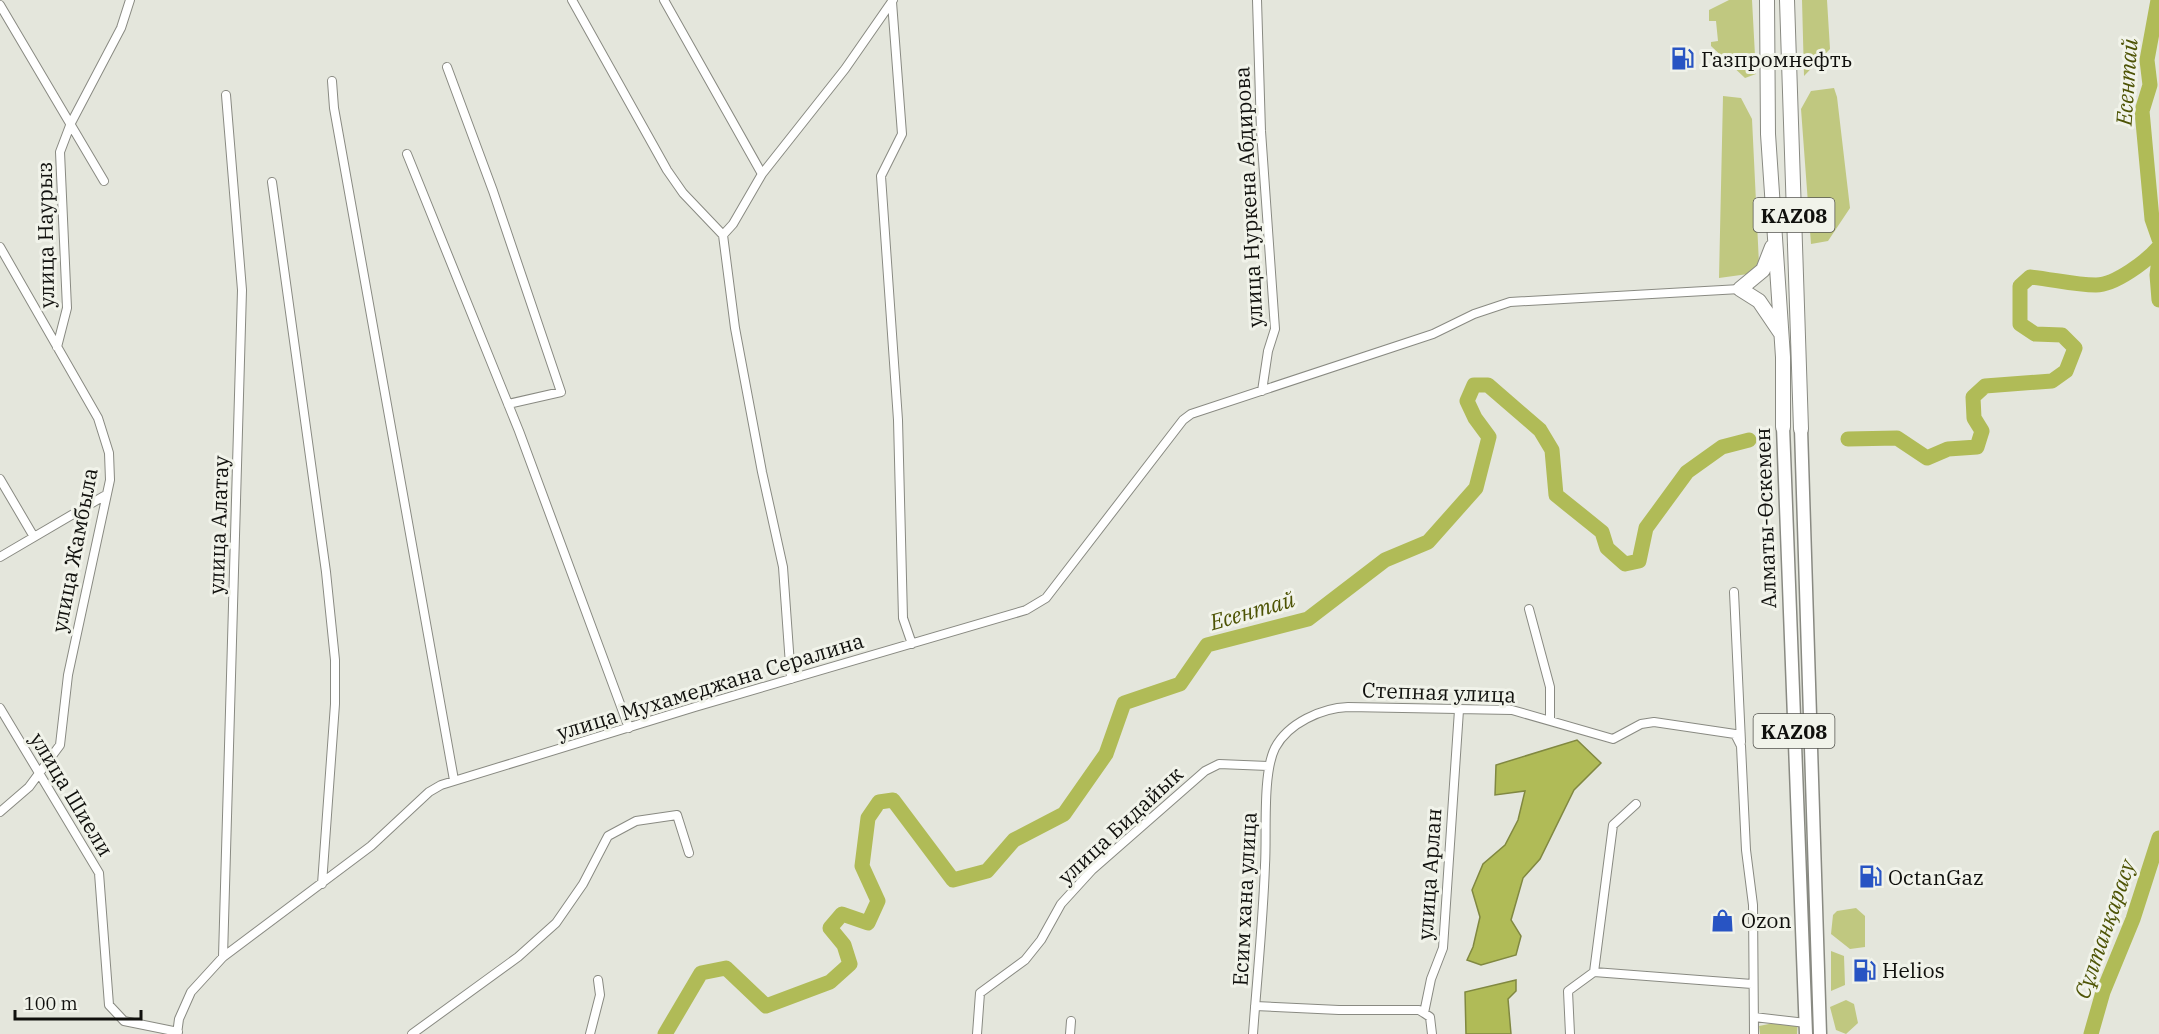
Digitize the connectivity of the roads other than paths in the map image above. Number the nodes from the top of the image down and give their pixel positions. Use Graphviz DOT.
graph roads {
  1 [pos="130,0"];
  2 [pos="572,0"];
  3 [pos="664,0"];
  4 [pos="1257,0"];
  5 [pos="1767,0"];
  6 [pos="1787,0"];
  7 [pos="893,1"];
  8 [pos="0,5"];
  9 [pos="447,67"];
  10 [pos="332,81"];
  11 [pos="226,95"];
  12 [pos="71,123"];
  13 [pos="407,154"];
  14 [pos="762,174"];
  15 [pos="104,181"];
  16 [pos="272,182"];
  17 [pos="723,235"];
  18 [pos="1775,235"];
  19 [pos="0,247"];
  20 [pos="1740,289"];
  21 [pos="1781,335"];
  22 [pos="57,347"];
  23 [pos="1262,391"];
  24 [pos="508,404"];
  25 [pos="1782,427"];
  26 [pos="1801,429"];
  27 [pos="0,478"];
  28 [pos="104,496"];
  29 [pos="34,537"];
  30 [pos="0,557"];
  31 [pos="1734,592"];
  32 [pos="1529,609"];
  33 [pos="912,644"];
  34 [pos="791,679"];
  35 [pos="0,708"];
  36 [pos="1459,710"];
  37 [pos="1550,719"];
  38 [pos="629,728"];
  39 [pos="1741,746"];
  40 [pos="1268,766"];
  41 [pos="40,772"];
  42 [pos="454,780"];
  43 [pos="1636,804"];
  44 [pos="0,812"];
  45 [pos="688,853"];
  46 [pos="322,884"];
  47 [pos="223,957"];
  48 [pos="1594,972"];
  49 [pos="598,980"];
  50 [pos="1752,984"];
  51 [pos="1255,1006"];
  52 [pos="1424,1013"];
  53 [pos="1754,1017"];
  54 [pos="1071,1020"];
  55 [pos="1806,1029"];
  56 [pos="178,1033"];
  57 [pos="412,1034"];
  58 [pos="590,1034"];
  59 [pos="977,1034"];
  60 [pos="1070,1034"];
  61 [pos="1253,1034"];
  62 [pos="1432,1034"];
  63 [pos="1570,1034"];
  64 [pos="1754,1034"];
  65 [pos="1820,1034"];
  1 -- 12 [label="street, улица Наурыз"];
  2 -- 17 [label="street"];
  3 -- 14 [label="street"];
  4 -- 23 [label="street, улица Нуркена Абдирова"];
  5 -- 18 [label="highway, Алматы-Өскемен / KAZ08"];
  6 -- 26 [label="highway, Алматы-Өскемен / KAZ08"];
  7 -- 14 [label="street"];
  7 -- 33 [label="street"];
  8 -- 12 [label="street"];
  9 -- 24 [label="street"];
  10 -- 42 [label="street"];
  11 -- 47 [label="street, улица Алатау"];
  12 -- 15 [label="street"];
  12 -- 22 [label="street, улица Наурыз"];
  13 -- 24 [label="street"];
  14 -- 17 [label="street"];
  16 -- 46 [label="street"];
  17 -- 34 [label="street"];
  18 -- 20 [label="highway"];
  18 -- 21 [label="highway, Алматы-Өскемен / KAZ08"];
  19 -- 22 [label="street, улица Жамбыла"];
  20 -- 21 [label="highway"];
  20 -- 23 [label="street, улица Мухамеджана Сералина"];
  21 -- 25 [label="highway, Алматы-Өскемен / KAZ08"];
  22 -- 28 [label="street, улица Жамбыла"];
  23 -- 33 [label="street, улица Мухамеджана Сералина"];
  24 -- 38 [label="street"];
  25 -- 55 [label="highway, Алматы-Өскемен / KAZ08"];
  26 -- 65 [label="highway, Алматы-Өскемен / KAZ08"];
  27 -- 29 [label="street"];
  28 -- 29 [label="street"];
  28 -- 41 [label="street, улица Жамбыла"];
  29 -- 30 [label="street"];
  31 -- 39 [label="street"];
  32 -- 37 [label="street"];
  33 -- 34 [label="street, улица Мухамеджана Сералина"];
  34 -- 38 [label="street, улица Мухамеджана Сералина"];
  35 -- 41 [label="street, улица Шиели"];
  36 -- 37 [label="street, Степная улица"];
  36 -- 40 [label="street, Степная улица"];
  36 -- 52 [label="street, улица Арлан"];
  37 -- 39 [label="street, Степная улица"];
  38 -- 42 [label="street, улица Мухамеджана Сералина"];
  39 -- 50 [label="street"];
  40 -- 51 [label="street, Есим хана улица"];
  40 -- 59 [label="street, улица Бидайык"];
  41 -- 44 [label="street, улица Жамбыла"];
  41 -- 56 [label="street, улица Шиели"];
  42 -- 46 [label="street, улица Мухамеджана Сералина"];
  43 -- 48 [label="street"];
  45 -- 57 [label="street"];
  46 -- 47 [label="street, улица Мухамеджана Сералина"];
  47 -- 56 [label="street, улица Мухамеджана Сералина"];
  48 -- 50 [label="street"];
  48 -- 63 [label="street"];
  49 -- 58 [label="street"];
  50 -- 53 [label="street"];
  51 -- 52 [label="street"];
  51 -- 61 [label="street, Есим хана улица"];
  52 -- 62 [label="street"];
  53 -- 55 [label="street"];
  53 -- 64 [label="street"];
  54 -- 60 [label="street"];
}
